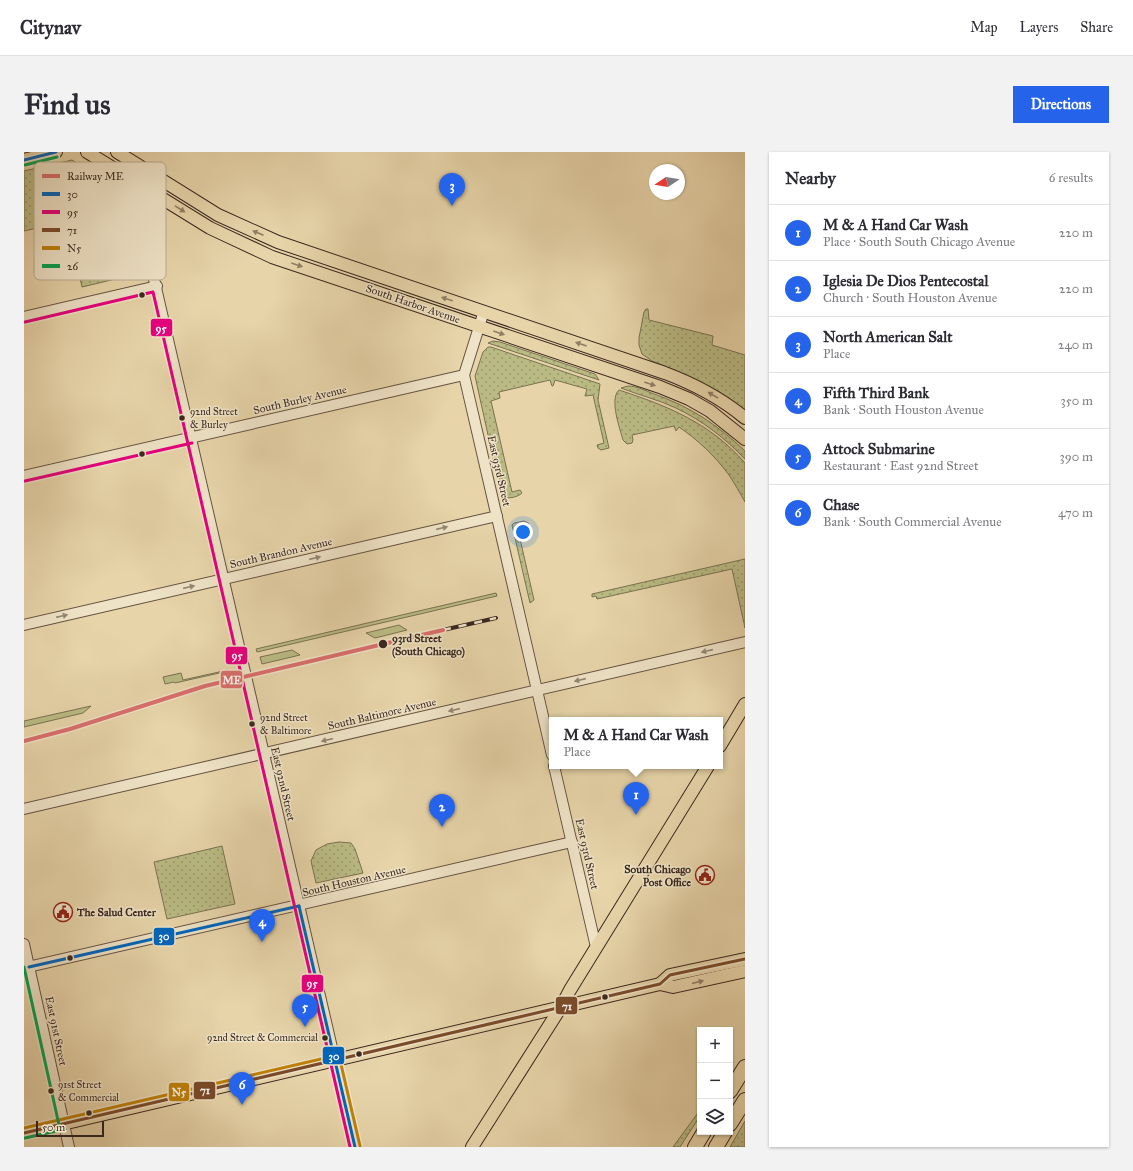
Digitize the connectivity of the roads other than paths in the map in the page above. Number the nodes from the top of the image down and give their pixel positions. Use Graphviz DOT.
graph roads {
  1 [pos="56,152"];
  2 [pos="87,152"];
  3 [pos="116,152"];
  4 [pos="134,152"];
  5 [pos="24,160"];
  6 [pos="103,162"];
  7 [pos="133,162"];
  8 [pos="141,162"];
  9 [pos="166,182"];
  10 [pos="166,201"];
  11 [pos="155,280"];
  12 [pos="157,286"];
  13 [pos="484,311"];
  14 [pos="24,317"];
  15 [pos="479,326"];
  16 [pos="464,375"];
  17 [pos="745,418"];
  18 [pos="191,438"];
  19 [pos="745,439"];
  20 [pos="24,476"];
  21 [pos="497,516"];
  22 [pos="224,579"];
  23 [pos="24,625"];
  24 [pos="745,642"];
  25 [pos="537,690"];
  26 [pos="745,704"];
  27 [pos="723,741"];
  28 [pos="549,742"];
  29 [pos="264,754"];
  30 [pos="555,769"];
  31 [pos="706,769"];
  32 [pos="24,809"];
  33 [pos="572,842"];
  34 [pos="299,906"];
  35 [pos="24,944"];
  36 [pos="596,947"];
  37 [pos="745,959"];
  38 [pos="27,967"];
  39 [pos="745,971"];
  40 [pos="660,984"];
  41 [pos="561,1007"];
  42 [pos="334,1061"];
  43 [pos="745,1067"];
  44 [pos="733,1086"];
  45 [pos="745,1100"];
  46 [pos="733,1119"];
  47 [pos="64,1124"];
  48 [pos="24,1133"];
  49 [pos="702,1135"];
  50 [pos="723,1135"];
  51 [pos="69,1147"];
  52 [pos="355,1147"];
  53 [pos="472,1147"];
  54 [pos="695,1147"];
  55 [pos="716,1147"];
  1 -- 5 [label="main road"];
  2 -- 6 [label="main road, South Harbor Avenue, one-way"];
  3 -- 7 [label="main road, South Harbor Avenue"];
  4 -- 8 [label="main road"];
  13 -- 9 [label="main road, South Harbor Avenue, one-way"];
  10 -- 15 [label="main road, South Harbor Avenue, one-way"];
  11 -- 12 [label="street, East 92nd Street"];
  12 -- 14 [label="street"];
  12 -- 18 [label="street, East 92nd Street"];
  13 -- 15 [label="street"];
  17 -- 13 [label="main road, South Harbor Avenue, one-way"];
  15 -- 16 [label="street"];
  15 -- 19 [label="main road, South Harbor Avenue, one-way"];
  16 -- 18 [label="street, South Burley Avenue"];
  16 -- 21 [label="street, East 93rd Street"];
  18 -- 20 [label="street, South Burley Avenue"];
  18 -- 22 [label="street, East 92nd Street"];
  22 -- 21 [label="street, South Brandon Avenue, one-way"];
  21 -- 25 [label="street, East 93rd Street"];
  23 -- 22 [label="street, South Brandon Avenue, one-way"];
  22 -- 29 [label="street, East 92nd Street"];
  24 -- 25 [label="street, South Baltimore Avenue, one-way"];
  25 -- 28 [label="street, East 93rd Street"];
  25 -- 29 [label="street, South Baltimore Avenue, one-way"];
  26 -- 27 [label="main road"];
  29 -- 32 [label="street, South Baltimore Avenue"];
  29 -- 34 [label="street, East 92nd Street"];
  30 -- 33 [label="street, East 93rd Street"];
  31 -- 36 [label="main road"];
  33 -- 34 [label="street, South Houston Avenue"];
  33 -- 36 [label="street, East 93rd Street"];
  34 -- 38 [label="street, South Houston Avenue"];
  34 -- 42 [label="street, East 92nd Street"];
  35 -- 38 [label="street, East 91st Street"];
  36 -- 41 [label="main road"];
  37 -- 40 [label="main road"];
  38 -- 47 [label="street, East 91st Street"];
  40 -- 39 [label="main road, one-way"];
  40 -- 41 [label="main road"];
  41 -- 42 [label="main road"];
  41 -- 53 [label="main road"];
  42 -- 47 [label="main road"];
  42 -- 52 [label="street, East 92nd Street"];
  43 -- 44 [label="highway"];
  45 -- 46 [label="highway"];
  47 -- 48 [label="main road"];
  47 -- 51 [label="street, East 91st Street"];
  49 -- 54 [label="highway"];
  50 -- 55 [label="highway"];
}
